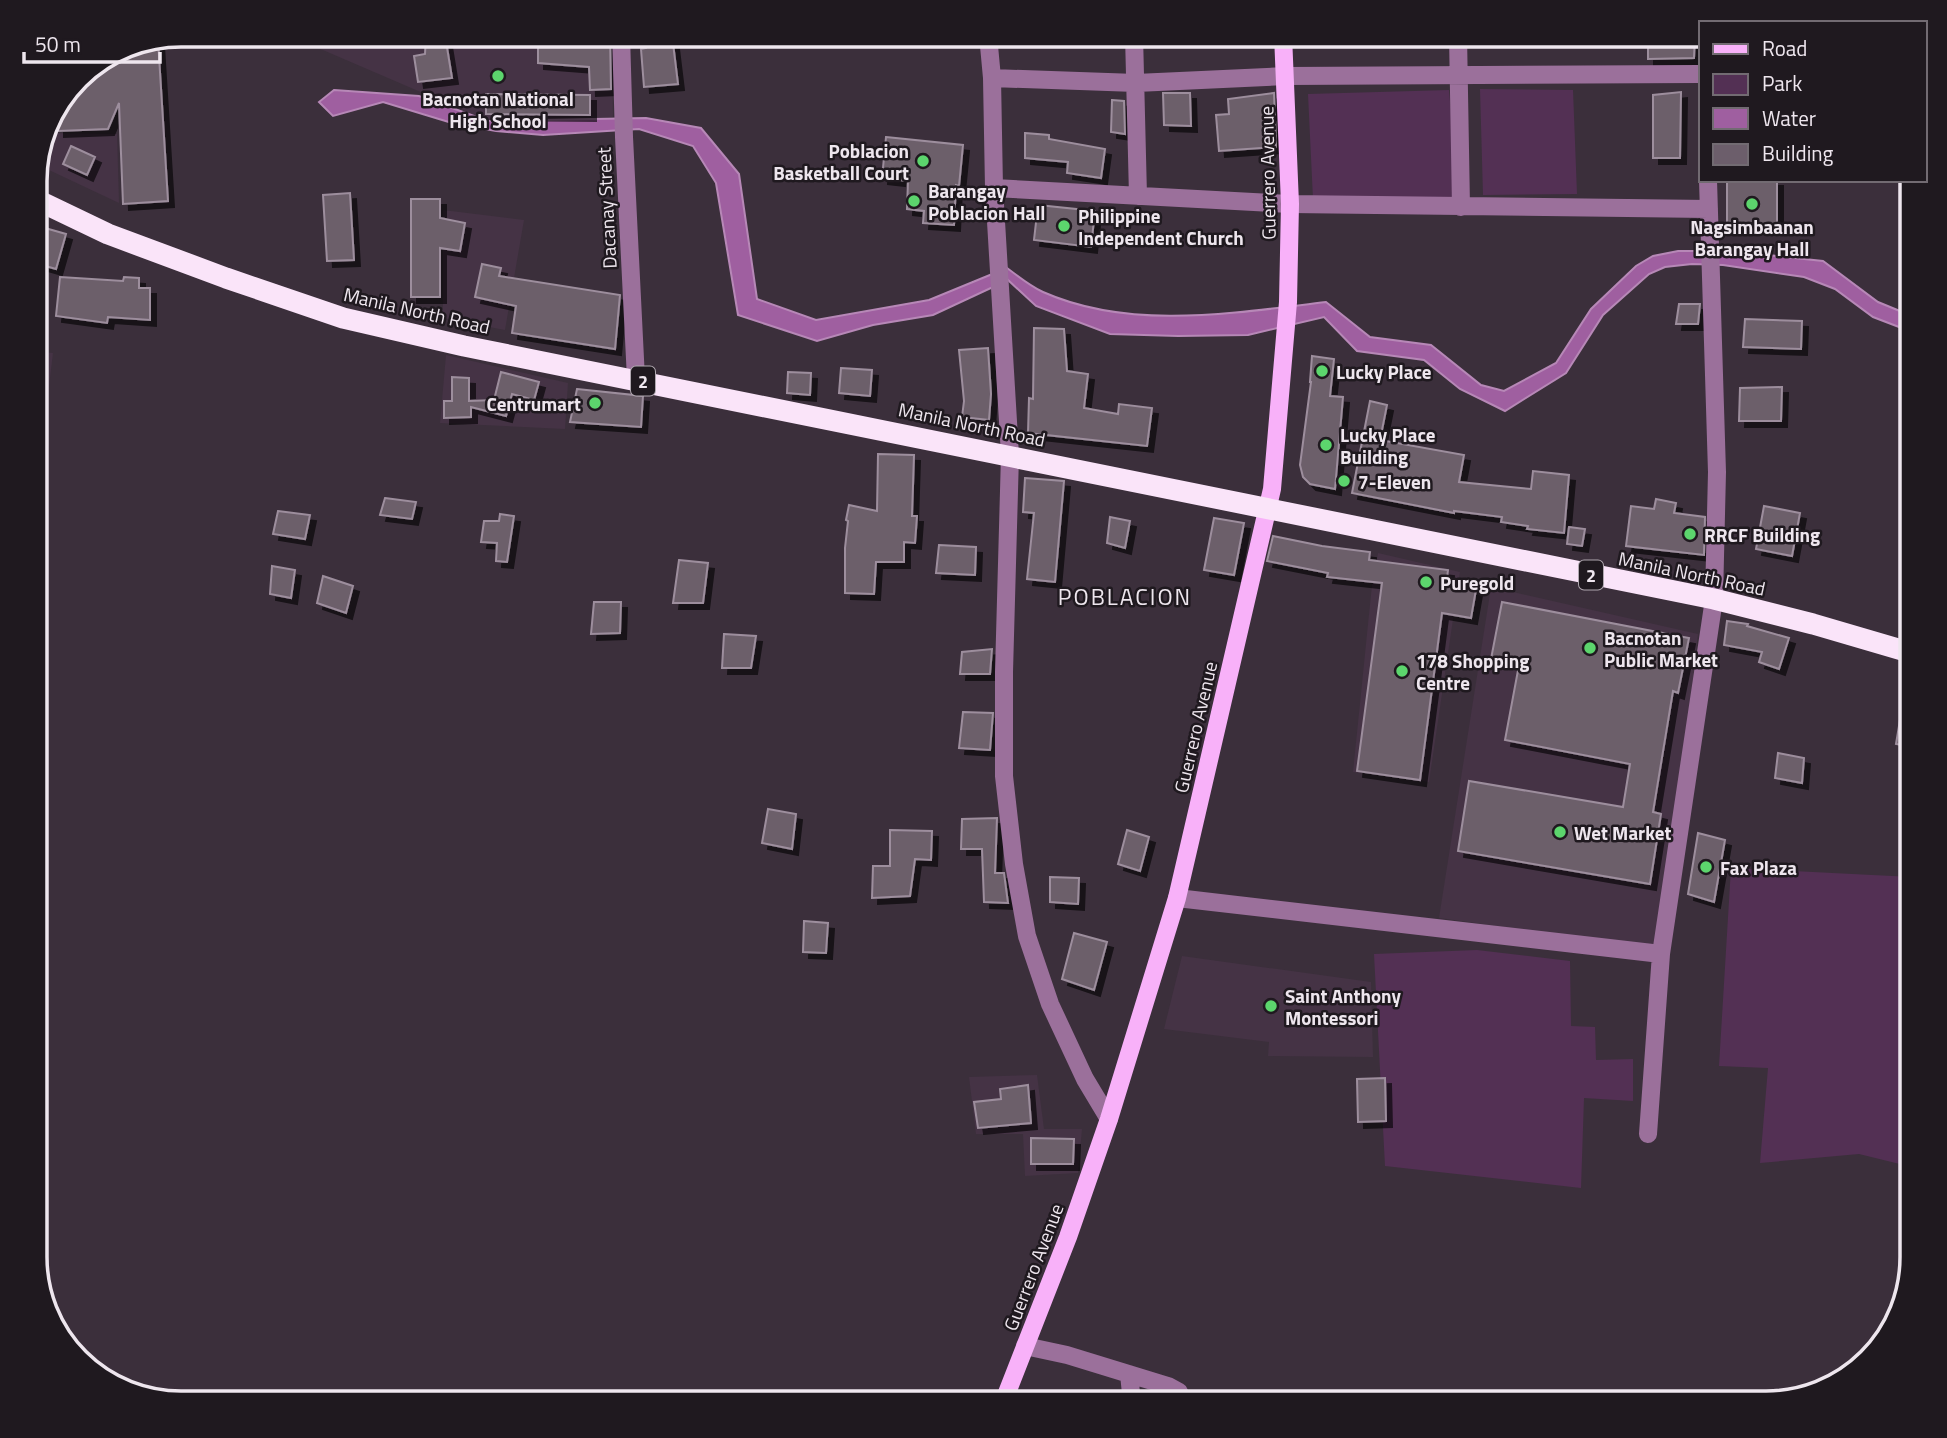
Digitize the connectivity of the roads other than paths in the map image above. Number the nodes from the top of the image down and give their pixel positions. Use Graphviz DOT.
graph roads {
  1 [pos="621,47"];
  2 [pos="989,47"];
  3 [pos="1134,47"];
  4 [pos="1284,47"];
  5 [pos="1458,47"];
  6 [pos="1699,74"];
  7 [pos="1458,75"];
  8 [pos="1286,76"];
  9 [pos="992,78"];
  10 [pos="1136,83"];
  11 [pos="1709,182"];
  12 [pos="994,188"];
  13 [pos="1138,196"];
  14 [pos="48,205"];
  15 [pos="1290,205"];
  16 [pos="1461,207"];
  17 [pos="1709,209"];
  18 [pos="636,379"];
  19 [pos="1010,455"];
  20 [pos="1267,509"];
  21 [pos="1714,599"];
  22 [pos="1900,649"];
  23 [pos="1177,898"];
  24 [pos="1661,954"];
  25 [pos="1109,1119"];
  26 [pos="1648,1134"];
  27 [pos="1025,1346"];
  28 [pos="1129,1374"];
  29 [pos="1008,1391"];
  30 [pos="1131,1391"];
  31 [pos="1177,1391"];
  1 -- 18 [label="street, Dacanay Street"];
  2 -- 9 [label="street"];
  3 -- 10 [label="street"];
  4 -- 8 [label="main road, Guerrero Avenue"];
  5 -- 7 [label="street"];
  6 -- 7 [label="street"];
  7 -- 8 [label="street"];
  7 -- 16 [label="street"];
  8 -- 10 [label="street"];
  8 -- 15 [label="main road, Guerrero Avenue"];
  9 -- 10 [label="street"];
  9 -- 12 [label="street"];
  10 -- 13 [label="street"];
  11 -- 17 [label="street"];
  12 -- 13 [label="street"];
  12 -- 19 [label="street"];
  13 -- 15 [label="street"];
  14 -- 18 [label="highway, Manila North Road / 2"];
  15 -- 16 [label="street"];
  15 -- 20 [label="main road, Guerrero Avenue"];
  16 -- 17 [label="street"];
  17 -- 21 [label="street"];
  18 -- 19 [label="highway, Manila North Road / 2"];
  19 -- 20 [label="highway, Manila North Road / 2"];
  19 -- 25 [label="street"];
  20 -- 21 [label="highway, Manila North Road / 2"];
  20 -- 23 [label="main road, Guerrero Avenue"];
  21 -- 22 [label="highway, Manila North Road / 2"];
  21 -- 24 [label="street"];
  23 -- 24 [label="street"];
  23 -- 25 [label="main road, Guerrero Avenue"];
  24 -- 26 [label="street"];
  25 -- 27 [label="main road, Guerrero Avenue"];
  27 -- 28 [label="street"];
  27 -- 29 [label="main road, Guerrero Avenue"];
  28 -- 30 [label="street"];
  28 -- 31 [label="street"];
}
